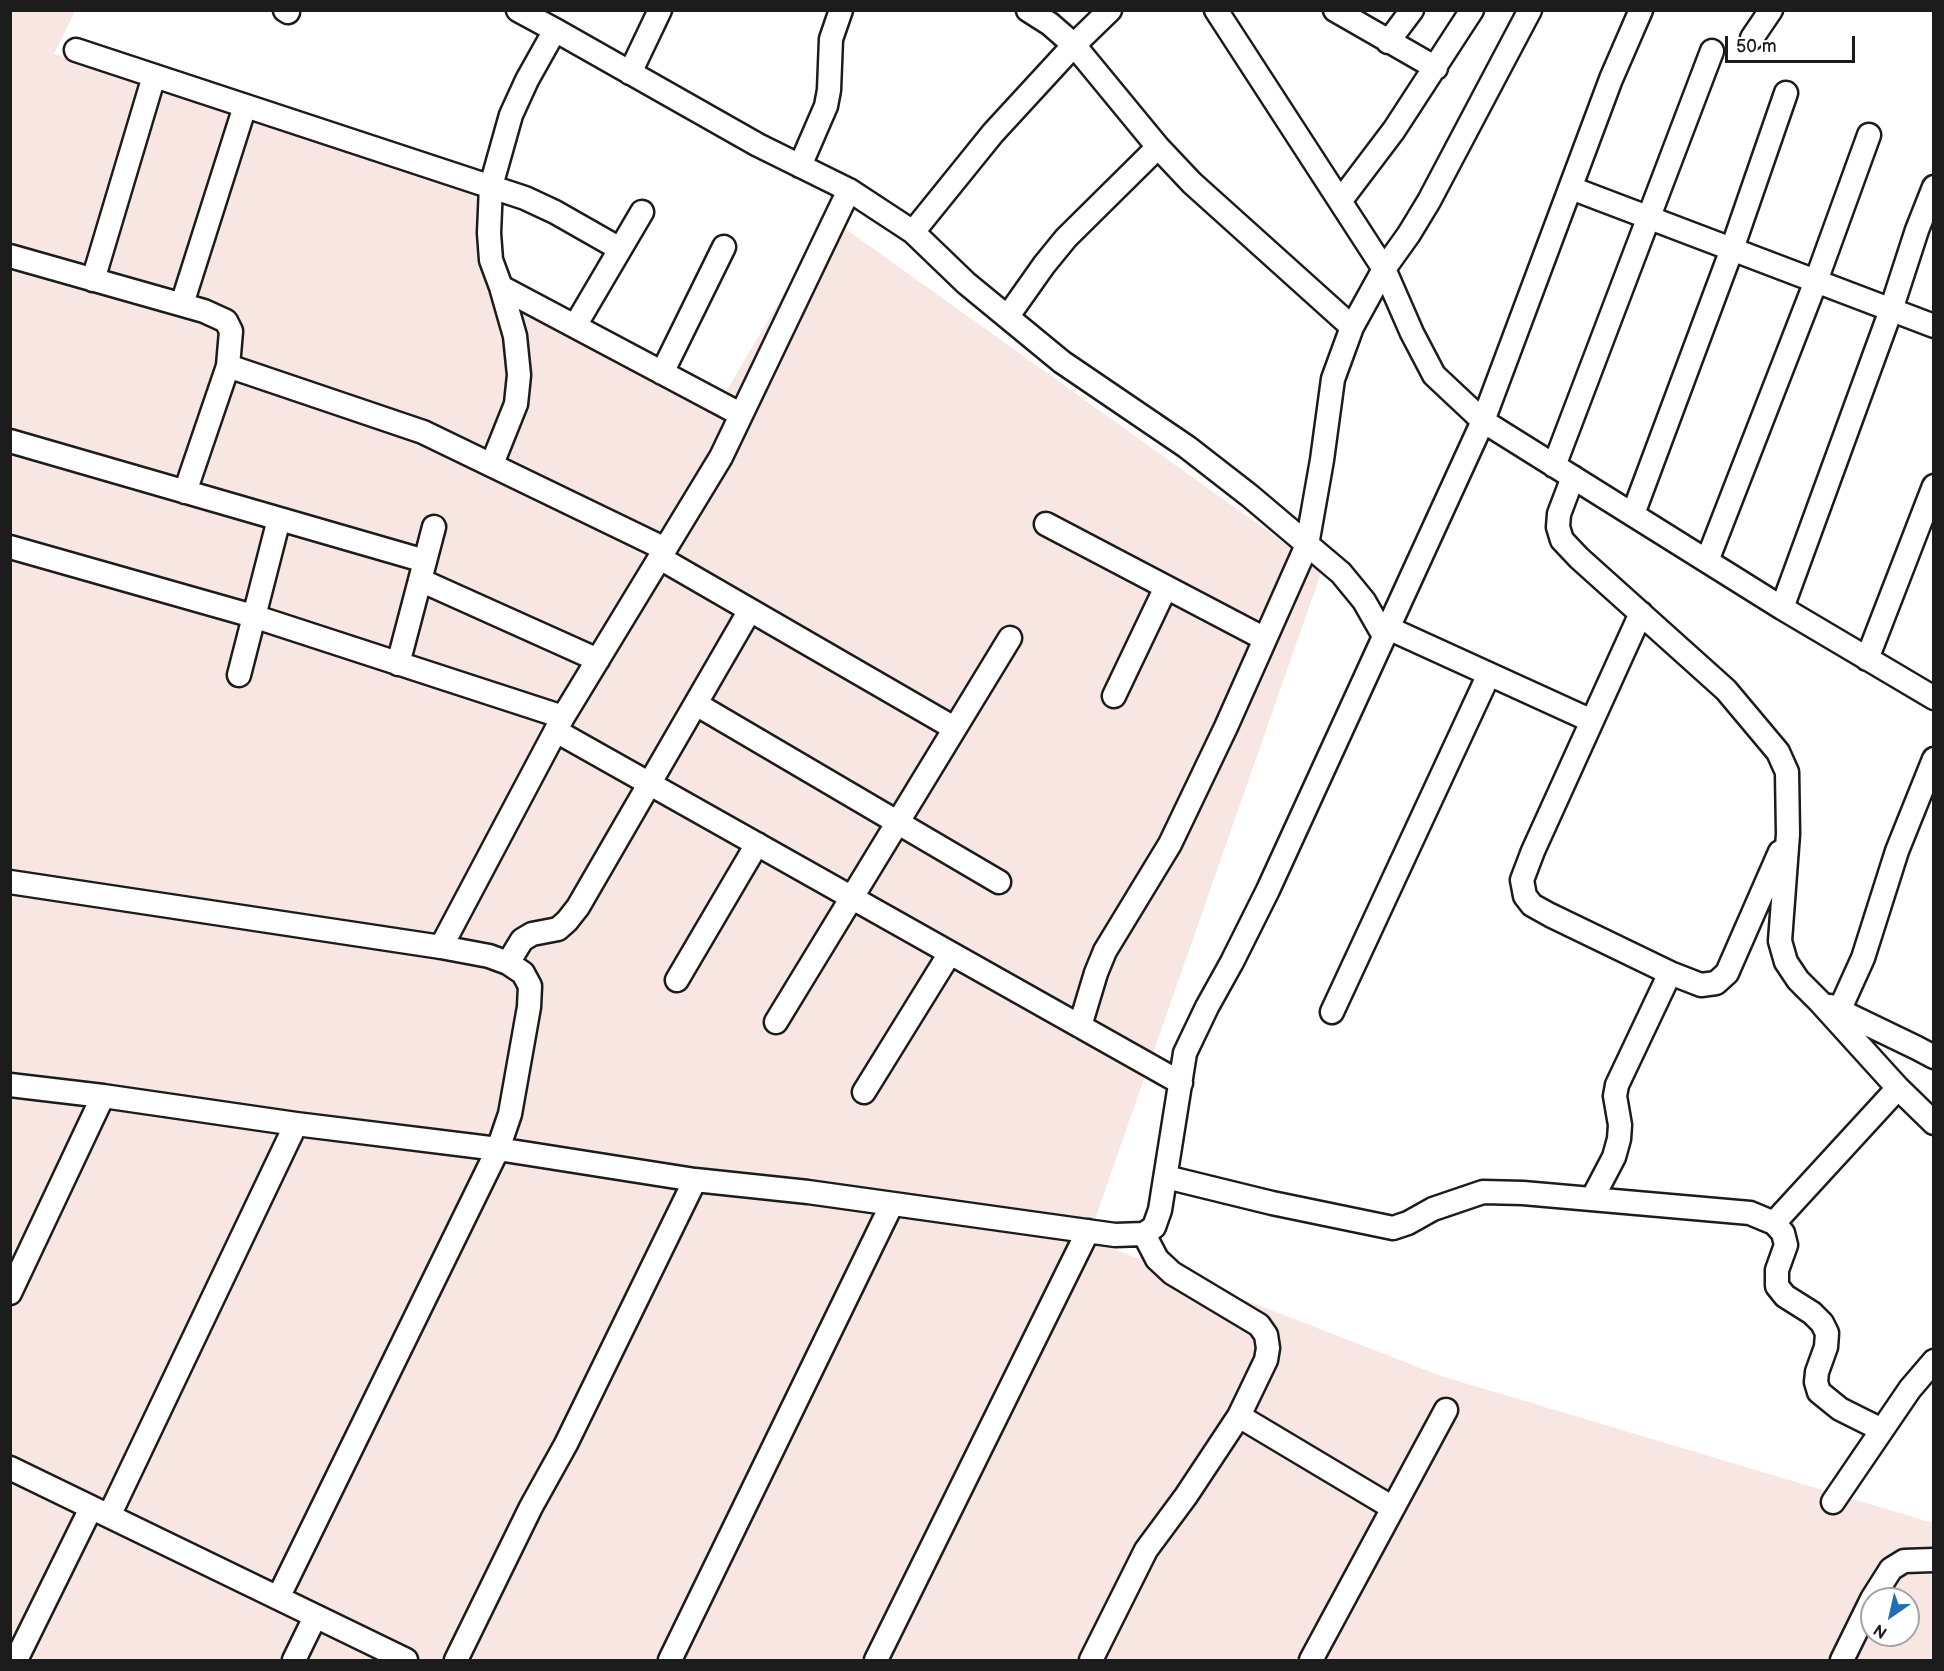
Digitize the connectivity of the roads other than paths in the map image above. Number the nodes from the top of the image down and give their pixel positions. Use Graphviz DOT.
graph roads {
  1 [pos="518,10"];
  2 [pos="660,10"];
  3 [pos="841,10"];
  4 [pos="1028,10"];
  5 [pos="1110,10"];
  6 [pos="1216,10"];
  7 [pos="1335,10"];
  8 [pos="1413,10"];
  9 [pos="1472,10"];
  10 [pos="1530,10"];
  11 [pos="1641,10"];
  12 [pos="1771,10"];
  13 [pos="1361,17"];
  14 [pos="555,30"];
  15 [pos="1752,38"];
  16 [pos="1388,42"];
  17 [pos="1074,45"];
  18 [pos="76,50"];
  19 [pos="1712,51"];
  20 [pos="1436,68"];
  21 [pos="630,73"];
  22 [pos="154,76"];
  23 [pos="1786,93"];
  24 [pos="245,106"];
  25 [pos="1869,135"];
  26 [pos="1158,147"];
  27 [pos="800,166"];
  28 [pos="491,186"];
  29 [pos="1934,187"];
  30 [pos="1571,188"];
  31 [pos="849,190"];
  32 [pos="1341,200"];
  33 [pos="642,212"];
  34 [pos="1649,217"];
  35 [pos="913,232"];
  36 [pos="724,247"];
  37 [pos="620,249"];
  38 [pos="1732,249"];
  39 [pos="10,256"];
  40 [pos="1384,268"];
  41 [pos="93,280"];
  42 [pos="1816,281"];
  43 [pos="501,287"];
  44 [pos="182,304"];
  45 [pos="1891,310"];
  46 [pos="1008,316"];
  47 [pos="575,326"];
  48 [pos="1934,326"];
  49 [pos="1352,327"];
  50 [pos="228,366"];
  51 [pos="662,373"];
  52 [pos="741,414"];
  53 [pos="1483,421"];
  54 [pos="10,441"];
  55 [pos="492,464"];
  56 [pos="1554,466"];
  57 [pos="1573,477"];
  58 [pos="1934,486"];
  59 [pos="185,492"];
  60 [pos="1633,514"];
  61 [pos="279,519"];
  62 [pos="1046,524"];
  63 [pos="434,527"];
  64 [pos="1307,545"];
  65 [pos="10,547"];
  66 [pos="663,553"];
  67 [pos="1707,561"];
  68 [pos="422,570"];
  69 [pos="1166,587"];
  70 [pos="1782,608"];
  71 [pos="750,610"];
  72 [pos="1641,614"];
  73 [pos="253,616"];
  74 [pos="1386,632"];
  75 [pos="1010,638"];
  76 [pos="1264,639"];
  77 [pos="1867,659"];
  78 [pos="598,660"];
  79 [pos="398,664"];
  80 [pos="1489,674"];
  81 [pos="239,675"];
  82 [pos="1114,696"];
  83 [pos="1934,698"];
  84 [pos="696,704"];
  85 [pos="1592,721"];
  86 [pos="560,724"];
  87 [pos="954,728"];
  88 [pos="1934,759"];
  89 [pos="650,784"];
  90 [pos="897,822"];
  91 [pos="1788,834"];
  92 [pos="758,844"];
  93 [pos="10,882"];
  94 [pos="999,882"];
  95 [pos="851,897"];
  96 [pos="441,947"];
  97 [pos="950,953"];
  98 [pos="508,963"];
  99 [pos="1670,973"];
  100 [pos="677,980"];
  101 [pos="1830,1006"];
  102 [pos="1332,1012"];
  103 [pos="776,1022"];
  104 [pos="1080,1026"];
  105 [pos="1934,1057"];
  106 [pos="1181,1083"];
  107 [pos="10,1085"];
  108 [pos="1898,1088"];
  109 [pos="864,1092"];
  110 [pos="103,1096"];
  111 [pos="1934,1123"];
  112 [pos="296,1124"];
  113 [pos="498,1149"];
  114 [pos="1166,1178"];
  115 [pos="695,1180"];
  116 [pos="1592,1199"];
  117 [pos="892,1204"];
  118 [pos="1774,1223"];
  119 [pos="1088,1232"];
  120 [pos="1144,1234"];
  121 [pos="10,1293"];
  122 [pos="1934,1361"];
  123 [pos="1446,1410"];
  124 [pos="1239,1416"];
  125 [pos="1882,1430"];
  126 [pos="10,1468"];
  127 [pos="1833,1502"];
  128 [pos="1393,1508"];
  129 [pos="100,1512"];
  130 [pos="1934,1560"];
  131 [pos="1880,1587"];
  132 [pos="278,1598"];
  133 [pos="315,1617"];
  134 [pos="1860,1623"];
  135 [pos="16,1660"];
  136 [pos="294,1660"];
  137 [pos="406,1660"];
  138 [pos="456,1660"];
  139 [pos="670,1660"];
  140 [pos="876,1660"];
  141 [pos="1091,1660"];
  142 [pos="1311,1660"];
  143 [pos="1842,1660"];
  1 -- 14 [label="street"];
  2 -- 21 [label="street"];
  3 -- 27 [label="street"];
  4 -- 17 [label="street"];
  5 -- 17 [label="street"];
  6 -- 32 [label="street"];
  7 -- 13 [label="street"];
  8 -- 16 [label="street"];
  9 -- 20 [label="street"];
  10 -- 40 [label="street"];
  11 -- 30 [label="street"];
  12 -- 15 [label="street"];
  13 -- 16 [label="street"];
  14 -- 21 [label="street"];
  14 -- 28 [label="street"];
  16 -- 20 [label="street"];
  17 -- 26 [label="street"];
  17 -- 35 [label="street"];
  18 -- 22 [label="street"];
  19 -- 34 [label="street"];
  20 -- 32 [label="street"];
  21 -- 27 [label="street"];
  22 -- 24 [label="street"];
  22 -- 41 [label="street"];
  23 -- 38 [label="street"];
  24 -- 28 [label="street"];
  24 -- 44 [label="street"];
  25 -- 42 [label="street"];
  26 -- 46 [label="street"];
  26 -- 49 [label="street"];
  27 -- 31 [label="street"];
  28 -- 37 [label="street"];
  28 -- 43 [label="street"];
  29 -- 45 [label="street"];
  30 -- 34 [label="street"];
  30 -- 53 [label="street"];
  31 -- 35 [label="street"];
  31 -- 52 [label="street"];
  32 -- 40 [label="street"];
  33 -- 37 [label="street"];
  34 -- 38 [label="street"];
  34 -- 56 [label="street"];
  35 -- 46 [label="street"];
  36 -- 51 [label="street"];
  37 -- 47 [label="street"];
  38 -- 42 [label="street"];
  38 -- 60 [label="street"];
  39 -- 41 [label="street"];
  40 -- 49 [label="street"];
  40 -- 53 [label="street"];
  41 -- 44 [label="street"];
  42 -- 45 [label="street"];
  42 -- 67 [label="street"];
  43 -- 47 [label="street"];
  43 -- 55 [label="street"];
  44 -- 50 [label="street"];
  45 -- 48 [label="street"];
  45 -- 70 [label="street"];
  46 -- 64 [label="street"];
  47 -- 51 [label="street"];
  49 -- 64 [label="street"];
  50 -- 55 [label="street"];
  50 -- 59 [label="street"];
  51 -- 52 [label="street"];
  52 -- 66 [label="street"];
  53 -- 56 [label="street"];
  53 -- 74 [label="street"];
  54 -- 59 [label="street"];
  55 -- 66 [label="street"];
  56 -- 57 [label="street"];
  57 -- 60 [label="street"];
  57 -- 72 [label="street"];
  58 -- 77 [label="street"];
  59 -- 61 [label="street"];
  60 -- 67 [label="street"];
  61 -- 68 [label="street"];
  61 -- 73 [label="street"];
  62 -- 69 [label="street"];
  63 -- 68 [label="street"];
  64 -- 74 [label="street"];
  64 -- 76 [label="street"];
  65 -- 73 [label="street"];
  66 -- 71 [label="street"];
  66 -- 78 [label="street"];
  67 -- 70 [label="street"];
  68 -- 78 [label="street"];
  68 -- 79 [label="street"];
  69 -- 76 [label="street"];
  69 -- 82 [label="street"];
  70 -- 77 [label="street"];
  71 -- 84 [label="street"];
  71 -- 87 [label="street"];
  72 -- 85 [label="street"];
  72 -- 91 [label="street"];
  73 -- 79 [label="street"];
  73 -- 81 [label="street"];
  74 -- 80 [label="street"];
  74 -- 106 [label="street"];
  75 -- 87 [label="street"];
  76 -- 104 [label="street"];
  77 -- 83 [label="street"];
  78 -- 86 [label="street"];
  79 -- 86 [label="street"];
  80 -- 85 [label="street"];
  80 -- 102 [label="street"];
  84 -- 89 [label="street"];
  84 -- 90 [label="street"];
  85 -- 99 [label="street"];
  86 -- 89 [label="street"];
  86 -- 96 [label="street"];
  87 -- 90 [label="street"];
  88 -- 101 [label="street"];
  89 -- 92 [label="street"];
  89 -- 98 [label="street"];
  90 -- 94 [label="street"];
  90 -- 95 [label="street"];
  91 -- 99 [label="street"];
  91 -- 101 [label="street"];
  92 -- 95 [label="street"];
  92 -- 100 [label="street"];
  93 -- 96 [label="street"];
  95 -- 97 [label="street"];
  95 -- 103 [label="street"];
  96 -- 98 [label="street"];
  97 -- 104 [label="street"];
  97 -- 109 [label="street"];
  98 -- 113 [label="street"];
  99 -- 116 [label="street"];
  101 -- 105 [label="street"];
  101 -- 108 [label="street"];
  104 -- 106 [label="street"];
  106 -- 114 [label="street"];
  107 -- 110 [label="street"];
  108 -- 111 [label="street"];
  108 -- 118 [label="street"];
  110 -- 112 [label="street"];
  110 -- 121 [label="street"];
  112 -- 113 [label="street"];
  112 -- 129 [label="street"];
  113 -- 115 [label="street"];
  113 -- 132 [label="street"];
  114 -- 116 [label="street"];
  114 -- 120 [label="street"];
  115 -- 117 [label="street"];
  115 -- 138 [label="street"];
  116 -- 118 [label="street"];
  117 -- 119 [label="street"];
  117 -- 139 [label="street"];
  118 -- 125 [label="street"];
  119 -- 120 [label="street"];
  119 -- 140 [label="street"];
  120 -- 124 [label="street"];
  122 -- 125 [label="street"];
  123 -- 128 [label="street"];
  124 -- 128 [label="street"];
  124 -- 141 [label="street"];
  125 -- 127 [label="street"];
  126 -- 129 [label="street"];
  128 -- 142 [label="street"];
  129 -- 132 [label="street"];
  129 -- 135 [label="street"];
  130 -- 131 [label="street"];
  132 -- 133 [label="street"];
  133 -- 136 [label="street"];
  133 -- 137 [label="street"];
  134 -- 143 [label="street"];
}
